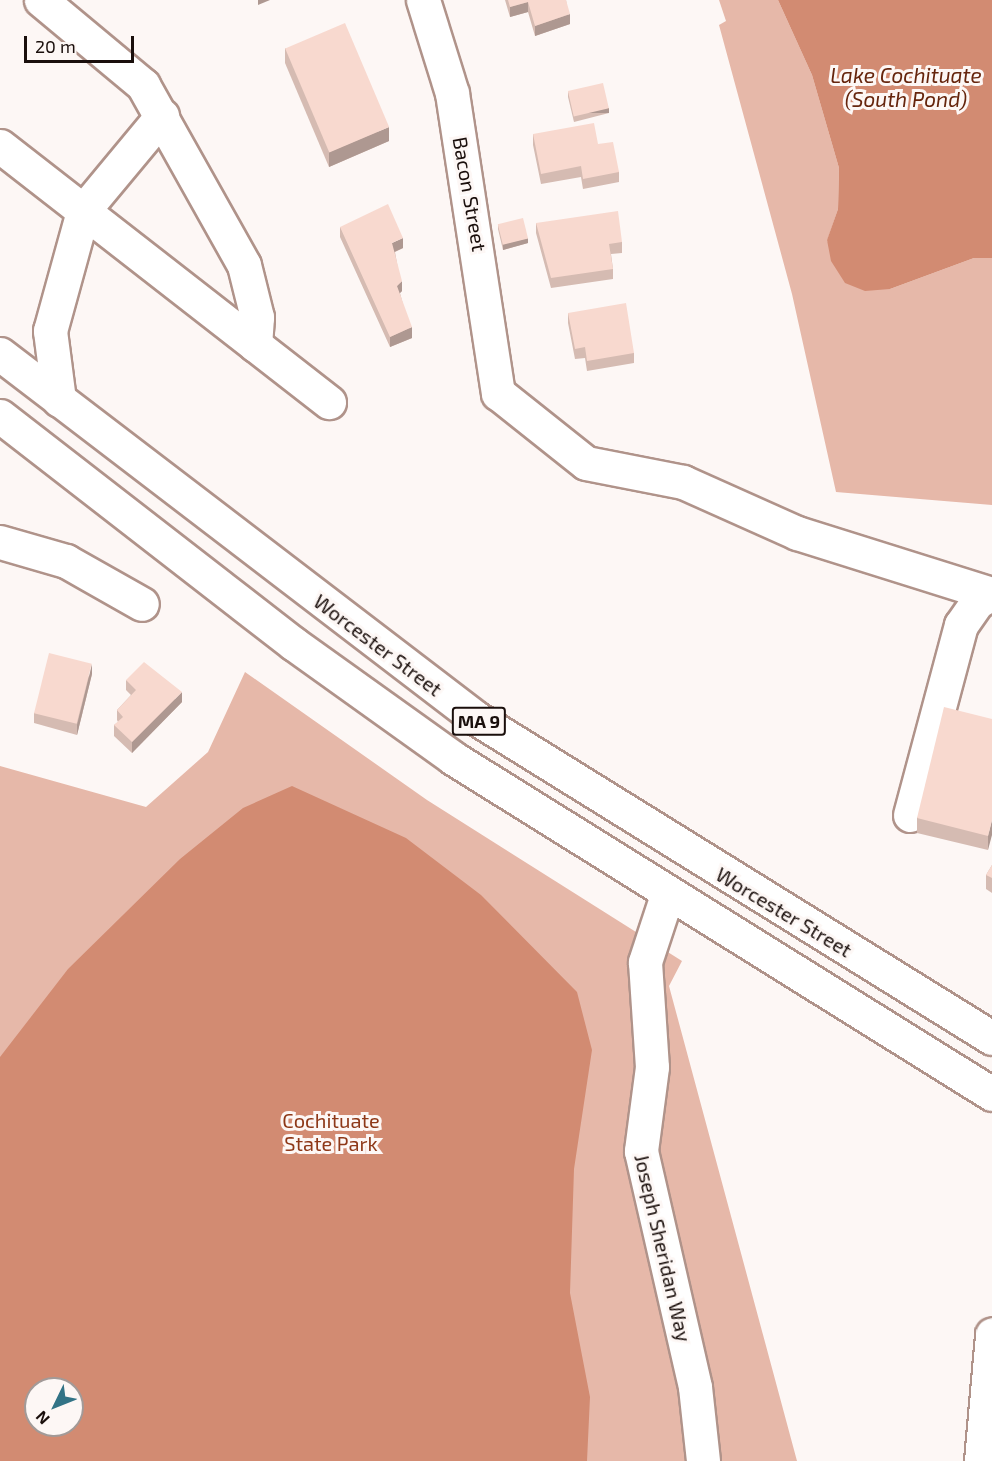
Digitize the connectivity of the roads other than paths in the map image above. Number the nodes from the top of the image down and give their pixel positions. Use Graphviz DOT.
graph roads {
  1 [pos="42,0"];
  2 [pos="423,0"];
  3 [pos="162,116"];
  4 [pos="0,146"];
  5 [pos="83,211"];
  6 [pos="255,345"];
  7 [pos="0,354"];
  8 [pos="59,400"];
  9 [pos="329,402"];
  10 [pos="0,416"];
  11 [pos="0,542"];
  12 [pos="992,594"];
  13 [pos="142,604"];
  14 [pos="910,815"];
  15 [pos="667,895"];
  16 [pos="992,1038"];
  17 [pos="992,1094"];
  18 [pos="992,1334"];
  19 [pos="703,1461"];
  20 [pos="981,1461"];
  1 -- 3 [label="main road"];
  2 -- 12 [label="main road, Bacon Street"];
  3 -- 5 [label="main road"];
  3 -- 6 [label="main road"];
  4 -- 5 [label="main road"];
  5 -- 6 [label="main road"];
  5 -- 8 [label="main road"];
  6 -- 9 [label="main road"];
  7 -- 8 [label="main road, Worcester Street / MA 9"];
  8 -- 16 [label="main road, Worcester Street / MA 9"];
  10 -- 15 [label="main road, MA 9"];
  11 -- 13 [label="main road"];
  12 -- 14 [label="main road"];
  15 -- 17 [label="main road, MA 9"];
  15 -- 19 [label="main road, Joseph Sheridan Way"];
  18 -- 20 [label="main road"];
}
